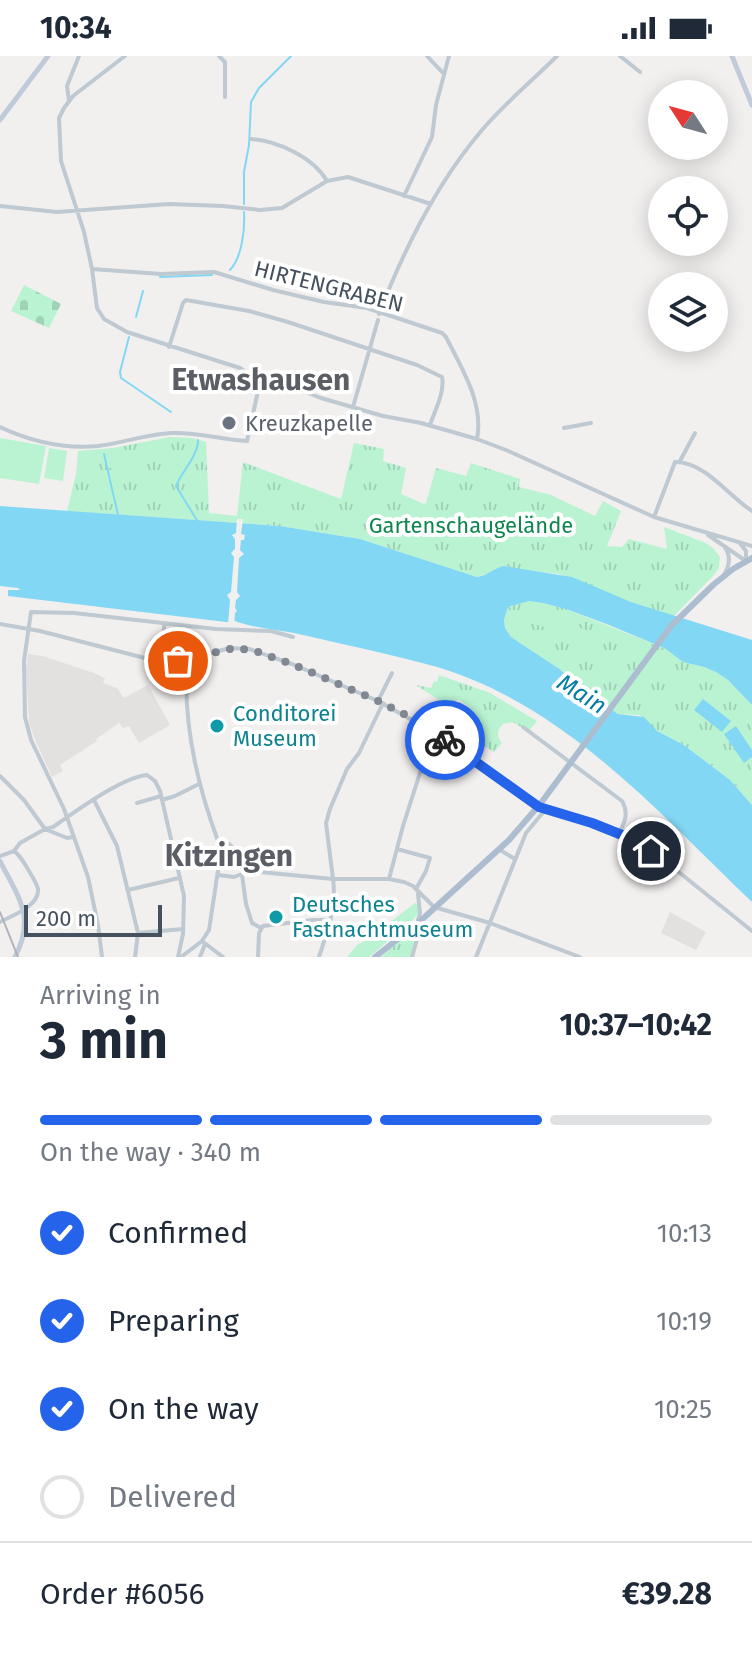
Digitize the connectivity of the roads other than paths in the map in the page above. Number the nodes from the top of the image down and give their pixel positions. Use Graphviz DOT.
graph roads {
  1 [pos="48,56"];
  2 [pos="79,56"];
  3 [pos="125,56"];
  4 [pos="219,56"];
  5 [pos="427,56"];
  6 [pos="449,56"];
  7 [pos="557,56"];
  8 [pos="620,56"];
  9 [pos="732,56"];
  10 [pos="640,72"];
  11 [pos="444,74"];
  12 [pos="225,97"];
  13 [pos="69,101"];
  14 [pos="752,105"];
  15 [pos="0,120"];
  16 [pos="251,139"];
  17 [pos="327,181"];
  18 [pos="404,196"];
  19 [pos="431,204"];
  20 [pos="0,206"];
  21 [pos="77,212"];
  22 [pos="92,269"];
  23 [pos="379,315"];
  24 [pos="169,347"];
  25 [pos="370,348"];
  26 [pos="260,382"];
  27 [pos="353,407"];
  28 [pos="591,423"];
  29 [pos="430,425"];
  30 [pos="0,427"];
  31 [pos="564,428"];
  32 [pos="695,433"];
  33 [pos="477,439"];
  34 [pos="680,461"];
  35 [pos="752,511"];
  36 [pos="654,517"];
  37 [pos="704,533"];
  38 [pos="737,541"];
  39 [pos="722,544"];
  40 [pos="752,546"];
  41 [pos="749,560"];
  42 [pos="722,576"];
  43 [pos="164,623"];
  44 [pos="0,624"];
  45 [pos="30,629"];
  46 [pos="293,637"];
  47 [pos="208,655"];
  48 [pos="182,660"];
  49 [pos="164,663"];
  50 [pos="176,671"];
  51 [pos="187,671"];
  52 [pos="392,673"];
  53 [pos="186,685"];
  54 [pos="380,702"];
  55 [pos="523,727"];
  56 [pos="433,732"];
  57 [pos="0,776"];
  58 [pos="199,784"];
  59 [pos="162,798"];
  60 [pos="94,800"];
  61 [pos="137,803"];
  62 [pos="545,810"];
  63 [pos="45,829"];
  64 [pos="619,833"];
  65 [pos="73,837"];
  66 [pos="218,841"];
  67 [pos="397,849"];
  68 [pos="499,849"];
  69 [pos="14,851"];
  70 [pos="0,858"];
  71 [pos="515,859"];
  72 [pos="255,869"];
  73 [pos="218,875"];
  74 [pos="242,875"];
  75 [pos="179,878"];
  76 [pos="333,879"];
  77 [pos="389,879"];
  78 [pos="128,890"];
  79 [pos="417,890"];
  80 [pos="434,907"];
  81 [pos="423,917"];
  82 [pos="331,920"];
  83 [pos="0,922"];
  84 [pos="490,923"];
  85 [pos="417,924"];
  86 [pos="261,928"];
  87 [pos="184,929"];
  88 [pos="752,931"];
  89 [pos="138,933"];
  90 [pos="204,942"];
  91 [pos="15,957"];
  92 [pos="102,957"];
  93 [pos="135,957"];
  94 [pos="180,957"];
  95 [pos="200,957"];
  96 [pos="223,957"];
  97 [pos="258,957"];
  98 [pos="319,957"];
  99 [pos="375,957"];
  100 [pos="412,957"];
  101 [pos="476,957"];
  102 [pos="579,957"];
  1 -- 15 [label="main road"];
  2 -- 13 [label="street"];
  3 -- 13 [label="street"];
  4 -- 12 [label="street"];
  5 -- 11 [label="street"];
  6 -- 11 [label="street"];
  7 -- 19 [label="street"];
  8 -- 10 [label="street"];
  9 -- 14 [label="main road"];
  11 -- 18 [label="street"];
  13 -- 21 [label="street"];
  16 -- 17 [label="street"];
  17 -- 18 [label="street"];
  17 -- 21 [label="street"];
  18 -- 19 [label="street"];
  19 -- 23 [label="street"];
  20 -- 21 [label="street"];
  21 -- 22 [label="street"];
  22 -- 23 [label="street, HIRTENGRABEN"];
  22 -- 24 [label="street"];
  23 -- 25 [label="street"];
  23 -- 33 [label="street, HIRTENGRABEN"];
  24 -- 25 [label="street"];
  24 -- 26 [label="street"];
  25 -- 27 [label="street"];
  25 -- 29 [label="street"];
  26 -- 27 [label="street"];
  26 -- 30 [label="street"];
  27 -- 29 [label="street"];
  28 -- 31 [label="street"];
  29 -- 33 [label="street"];
  32 -- 34 [label="street"];
  33 -- 36 [label="street"];
  34 -- 35 [label="street"];
  34 -- 36 [label="street"];
  36 -- 37 [label="street"];
  37 -- 38 [label="street"];
  37 -- 39 [label="street"];
  38 -- 40 [label="street"];
  38 -- 41 [label="street"];
  39 -- 41 [label="street"];
  39 -- 42 [label="street"];
  41 -- 42 [label="main road"];
  42 -- 68 [label="main road"];
  43 -- 45 [label="street"];
  43 -- 46 [label="street"];
  43 -- 49 [label="street"];
  44 -- 45 [label="street"];
  45 -- 49 [label="street"];
  45 -- 65 [label="street"];
  47 -- 48 [label="street"];
  47 -- 51 [label="street"];
  47 -- 54 [label="street"];
  48 -- 49 [label="street"];
  48 -- 50 [label="street"];
  48 -- 51 [label="street"];
  49 -- 50 [label="street"];
  50 -- 51 [label="street"];
  50 -- 53 [label="street"];
  51 -- 53 [label="street"];
  52 -- 54 [label="street"];
  53 -- 58 [label="street"];
  54 -- 56 [label="street"];
  54 -- 76 [label="street"];
  55 -- 64 [label="street"];
  56 -- 62 [label="street"];
  56 -- 67 [label="street"];
  57 -- 63 [label="street"];
  58 -- 59 [label="street"];
  58 -- 66 [label="street"];
  59 -- 60 [label="street"];
  59 -- 61 [label="street"];
  59 -- 75 [label="street"];
  60 -- 63 [label="street"];
  60 -- 78 [label="street"];
  62 -- 64 [label="street"];
  62 -- 71 [label="street"];
  63 -- 65 [label="street"];
  63 -- 69 [label="street"];
  64 -- 88 [label="street"];
  65 -- 92 [label="street"];
  66 -- 72 [label="street"];
  66 -- 73 [label="street"];
  67 -- 77 [label="street"];
  67 -- 79 [label="street"];
  68 -- 71 [label="street"];
  68 -- 80 [label="main road"];
  69 -- 70 [label="street"];
  69 -- 83 [label="street"];
  70 -- 91 [label="main road"];
  71 -- 84 [label="street"];
  72 -- 74 [label="street"];
  72 -- 76 [label="street"];
  73 -- 74 [label="street"];
  73 -- 90 [label="street"];
  74 -- 86 [label="street"];
  75 -- 78 [label="street"];
  75 -- 87 [label="street"];
  76 -- 77 [label="street"];
  76 -- 82 [label="street"];
  77 -- 79 [label="street"];
  78 -- 89 [label="street"];
  79 -- 80 [label="street"];
  79 -- 85 [label="street"];
  80 -- 81 [label="main road"];
  80 -- 84 [label="street"];
  81 -- 85 [label="main road"];
  81 -- 100 [label="street"];
  82 -- 86 [label="street"];
  82 -- 98 [label="street"];
  84 -- 101 [label="street"];
  84 -- 102 [label="street"];
  85 -- 99 [label="main road"];
  86 -- 97 [label="street"];
  87 -- 89 [label="street"];
  87 -- 94 [label="street"];
  89 -- 93 [label="street"];
  90 -- 94 [label="street"];
  90 -- 95 [label="street"];
  90 -- 96 [label="street"];
}
